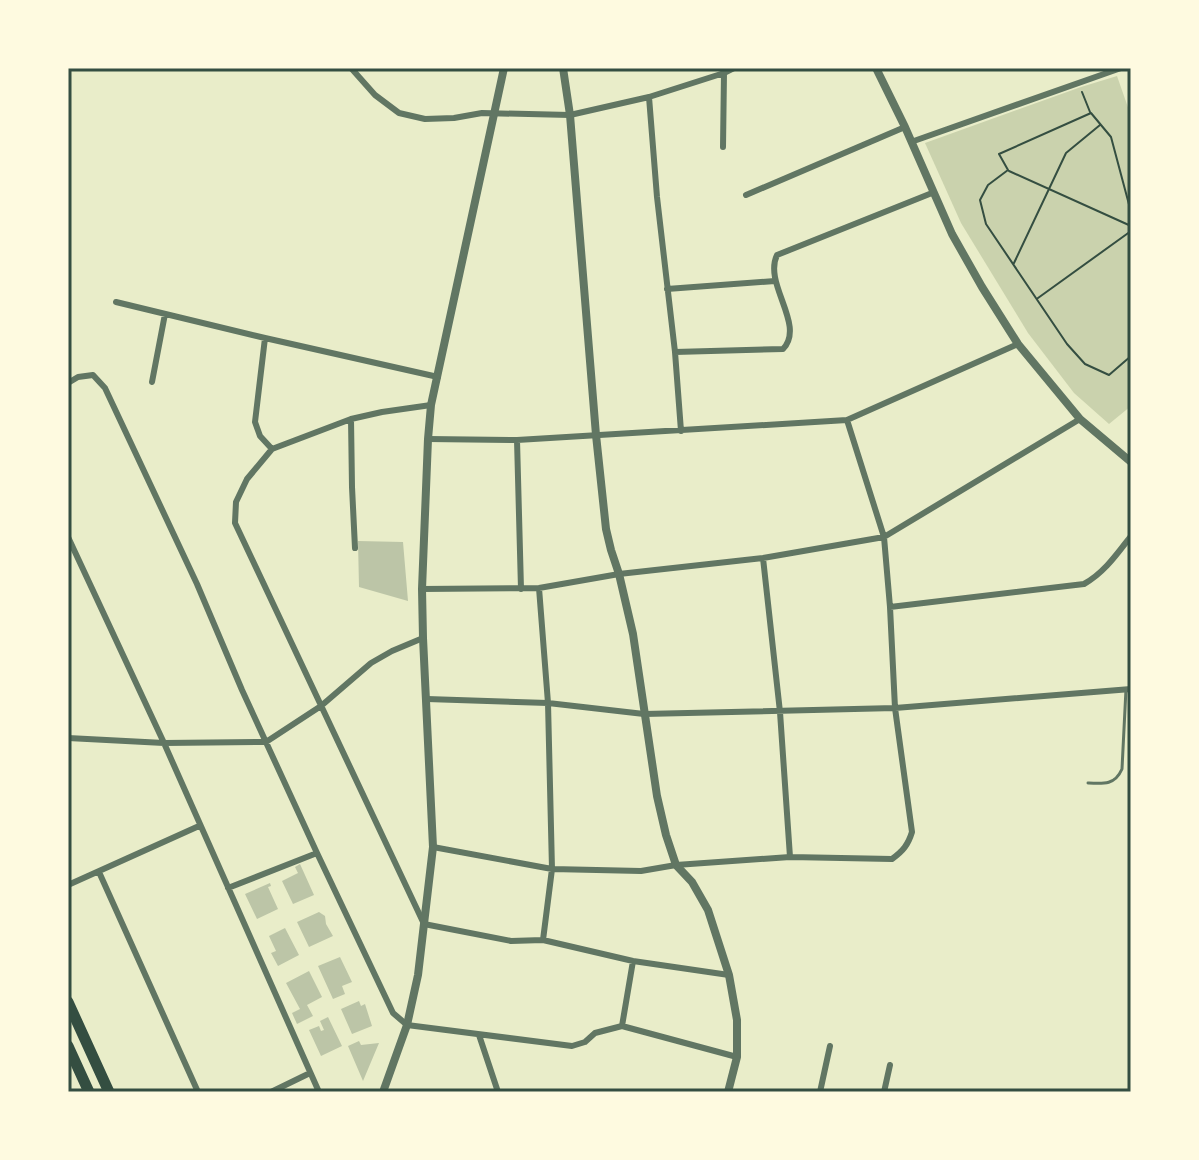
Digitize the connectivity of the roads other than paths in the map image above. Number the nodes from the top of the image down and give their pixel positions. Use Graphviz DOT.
graph roads {
  1 [pos="351,68"];
  2 [pos="504,68"];
  3 [pos="563,68"];
  4 [pos="734,68"];
  5 [pos="876,68"];
  6 [pos="1121,68"];
  7 [pos="724,73"];
  8 [pos="649,97"];
  9 [pos="493,114"];
  10 [pos="570,115"];
  11 [pos="905,127"];
  12 [pos="911,142"];
  13 [pos="723,147"];
  14 [pos="932,193"];
  15 [pos="746,195"];
  16 [pos="775,281"];
  17 [pos="667,289"];
  18 [pos="116,302"];
  19 [pos="165,314"];
  20 [pos="265,338"];
  21 [pos="1018,344"];
  22 [pos="675,352"];
  23 [pos="438,377"];
  24 [pos="152,382"];
  25 [pos="68,383"];
  26 [pos="431,405"];
  27 [pos="351,419"];
  28 [pos="1080,419"];
  29 [pos="847,420"];
  30 [pos="681,431"];
  31 [pos="596,435"];
  32 [pos="428,439"];
  33 [pos="517,440"];
  34 [pos="272,449"];
  35 [pos="1131,462"];
  36 [pos="1131,536"];
  37 [pos="68,537"];
  38 [pos="884,537"];
  39 [pos="355,548"];
  40 [pos="763,558"];
  41 [pos="619,574"];
  42 [pos="539,588"];
  43 [pos="422,589"];
  44 [pos="521,589"];
  45 [pos="890,607"];
  46 [pos="423,638"];
  47 [pos="1128,689"];
  48 [pos="427,699"];
  49 [pos="548,703"];
  50 [pos="321,706"];
  51 [pos="895,708"];
  52 [pos="780,712"];
  53 [pos="644,714"];
  54 [pos="68,738"];
  55 [pos="266,742"];
  56 [pos="164,743"];
  57 [pos="1088,783"];
  58 [pos="199,826"];
  59 [pos="433,847"];
  60 [pos="317,853"];
  61 [pos="790,857"];
  62 [pos="676,865"];
  63 [pos="552,869"];
  64 [pos="99,872"];
  65 [pos="68,885"];
  66 [pos="228,888"];
  67 [pos="424,924"];
  68 [pos="543,940"];
  69 [pos="633,961"];
  70 [pos="729,975"];
  71 [pos="68,1002"];
  72 [pos="407,1025"];
  73 [pos="622,1026"];
  74 [pos="479,1035"];
  75 [pos="68,1046"];
  76 [pos="830,1046"];
  77 [pos="737,1057"];
  78 [pos="890,1065"];
  79 [pos="310,1073"];
  80 [pos="89,1092"];
  81 [pos="109,1092"];
  82 [pos="198,1092"];
  83 [pos="271,1092"];
  84 [pos="319,1092"];
  85 [pos="383,1092"];
  86 [pos="498,1092"];
  87 [pos="728,1092"];
  88 [pos="820,1092"];
  89 [pos="884,1092"];
  1 -- 9 [label="street"];
  2 -- 9 [label="street"];
  3 -- 10 [label="street"];
  4 -- 7 [label="street"];
  5 -- 11 [label="street"];
  6 -- 12 [label="street"];
  7 -- 8 [label="street"];
  7 -- 13 [label="street"];
  8 -- 10 [label="street"];
  8 -- 17 [label="street"];
  9 -- 10 [label="street"];
  9 -- 23 [label="street"];
  10 -- 31 [label="street"];
  11 -- 12 [label="street"];
  11 -- 15 [label="street"];
  12 -- 14 [label="street"];
  14 -- 16 [label="street"];
  14 -- 21 [label="street"];
  16 -- 17 [label="street"];
  16 -- 22 [label="street"];
  17 -- 22 [label="street"];
  18 -- 19 [label="street"];
  19 -- 20 [label="street"];
  19 -- 24 [label="street"];
  20 -- 23 [label="street"];
  20 -- 34 [label="street"];
  21 -- 28 [label="street"];
  21 -- 29 [label="street"];
  22 -- 30 [label="street"];
  23 -- 26 [label="street"];
  25 -- 55 [label="street"];
  26 -- 27 [label="street"];
  26 -- 32 [label="street"];
  27 -- 34 [label="street"];
  27 -- 39 [label="street"];
  28 -- 35 [label="street"];
  28 -- 38 [label="street"];
  29 -- 30 [label="street"];
  29 -- 38 [label="street"];
  30 -- 31 [label="street"];
  31 -- 33 [label="street"];
  31 -- 41 [label="street"];
  32 -- 33 [label="street"];
  32 -- 43 [label="street"];
  33 -- 44 [label="street"];
  34 -- 50 [label="street"];
  36 -- 45 [label="street"];
  37 -- 56 [label="street"];
  38 -- 40 [label="street"];
  38 -- 45 [label="street"];
  40 -- 41 [label="street"];
  40 -- 52 [label="street"];
  41 -- 42 [label="street"];
  41 -- 53 [label="street"];
  42 -- 44 [label="street"];
  42 -- 49 [label="street"];
  43 -- 44 [label="street"];
  43 -- 46 [label="street"];
  45 -- 51 [label="street"];
  46 -- 48 [label="street"];
  46 -- 50 [label="street"];
  47 -- 51 [label="street"];
  47 -- 57 [label="lane"];
  48 -- 49 [label="street"];
  48 -- 59 [label="street"];
  49 -- 53 [label="street"];
  49 -- 63 [label="street"];
  50 -- 55 [label="street"];
  50 -- 67 [label="street"];
  51 -- 52 [label="street"];
  51 -- 61 [label="street"];
  52 -- 53 [label="street"];
  52 -- 61 [label="street"];
  53 -- 62 [label="street"];
  54 -- 56 [label="street"];
  55 -- 56 [label="street"];
  55 -- 60 [label="street"];
  56 -- 58 [label="street"];
  58 -- 64 [label="street"];
  58 -- 66 [label="street"];
  59 -- 63 [label="street"];
  59 -- 67 [label="street"];
  60 -- 66 [label="street"];
  60 -- 72 [label="street"];
  61 -- 62 [label="street"];
  62 -- 63 [label="street"];
  62 -- 70 [label="street"];
  63 -- 68 [label="street"];
  64 -- 65 [label="street"];
  64 -- 82 [label="street"];
  66 -- 79 [label="street"];
  67 -- 68 [label="street"];
  67 -- 72 [label="street"];
  68 -- 69 [label="street"];
  69 -- 70 [label="street"];
  69 -- 73 [label="street"];
  70 -- 77 [label="street"];
  71 -- 81 [label="highway"];
  72 -- 74 [label="street"];
  72 -- 85 [label="street"];
  73 -- 74 [label="street"];
  73 -- 77 [label="street"];
  74 -- 86 [label="street"];
  75 -- 80 [label="highway"];
  76 -- 88 [label="street"];
  77 -- 87 [label="street"];
  78 -- 89 [label="street"];
  79 -- 83 [label="street"];
  79 -- 84 [label="street"];
}
